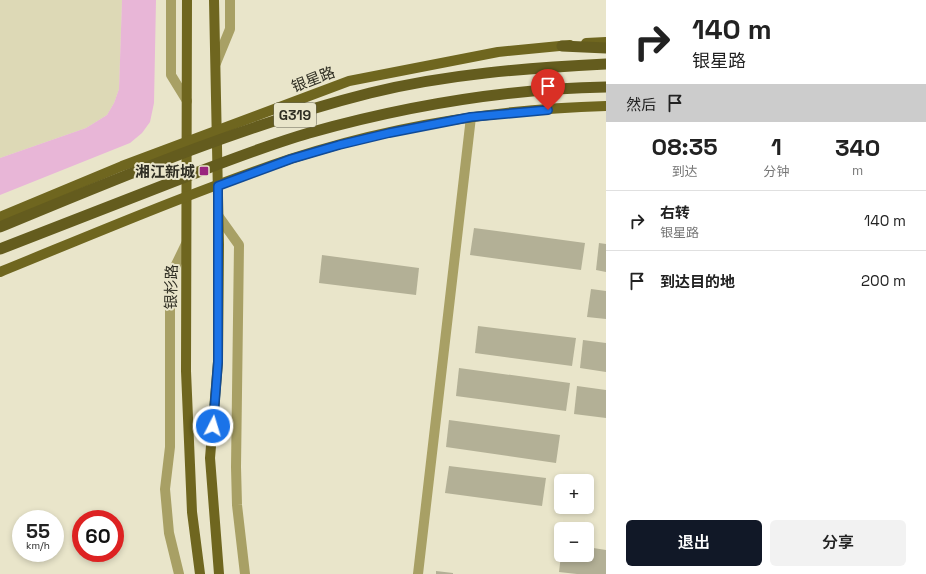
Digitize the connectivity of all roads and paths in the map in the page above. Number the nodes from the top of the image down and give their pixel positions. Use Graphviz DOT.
graph roads {
  1 [pos="171,0"];
  2 [pos="187,0"];
  3 [pos="214,0"];
  4 [pos="230,0"];
  5 [pos="606,42"];
  6 [pos="562,46"];
  7 [pos="606,48"];
  8 [pos="216,64"];
  9 [pos="606,64"];
  10 [pos="606,87"];
  11 [pos="187,101"];
  12 [pos="606,106"];
  13 [pos="471,117"];
  14 [pos="217,131"];
  15 [pos="187,142"];
  16 [pos="218,186"];
  17 [pos="187,198"];
  18 [pos="0,217"];
  19 [pos="219,217"];
  20 [pos="0,227"];
  21 [pos="186,244"];
  22 [pos="0,250"];
  23 [pos="0,272"];
  24 [pos="178,574"];
  25 [pos="200,574"];
  26 [pos="219,574"];
  27 [pos="245,574"];
  28 [pos="418,574"];
  1 -- 11 [label="street"];
  2 -- 11 [label="main road, 银杉路"];
  3 -- 8 [label="main road"];
  4 -- 8 [label="street"];
  5 -- 6 [label="main road, 银星路"];
  6 -- 7 [label="highway"];
  6 -- 14 [label="main road, 银星路"];
  8 -- 14 [label="main road"];
  9 -- 20 [label="highway, 银星路 / G319, bridge"];
  10 -- 22 [label="highway, G319, bridge"];
  11 -- 15 [label="main road, 银杉路"];
  12 -- 13 [label="main road"];
  13 -- 16 [label="main road"];
  13 -- 28 [label="street"];
  14 -- 15 [label="main road, 银星路"];
  14 -- 16 [label="main road"];
  15 -- 17 [label="main road, 银杉路"];
  15 -- 18 [label="main road, 银星路"];
  16 -- 17 [label="main road"];
  16 -- 19 [label="main road"];
  17 -- 21 [label="main road, 银杉路"];
  17 -- 23 [label="main road"];
  19 -- 26 [label="main road"];
  19 -- 27 [label="street"];
  21 -- 24 [label="street"];
  21 -- 25 [label="main road, 银杉路"];
}
